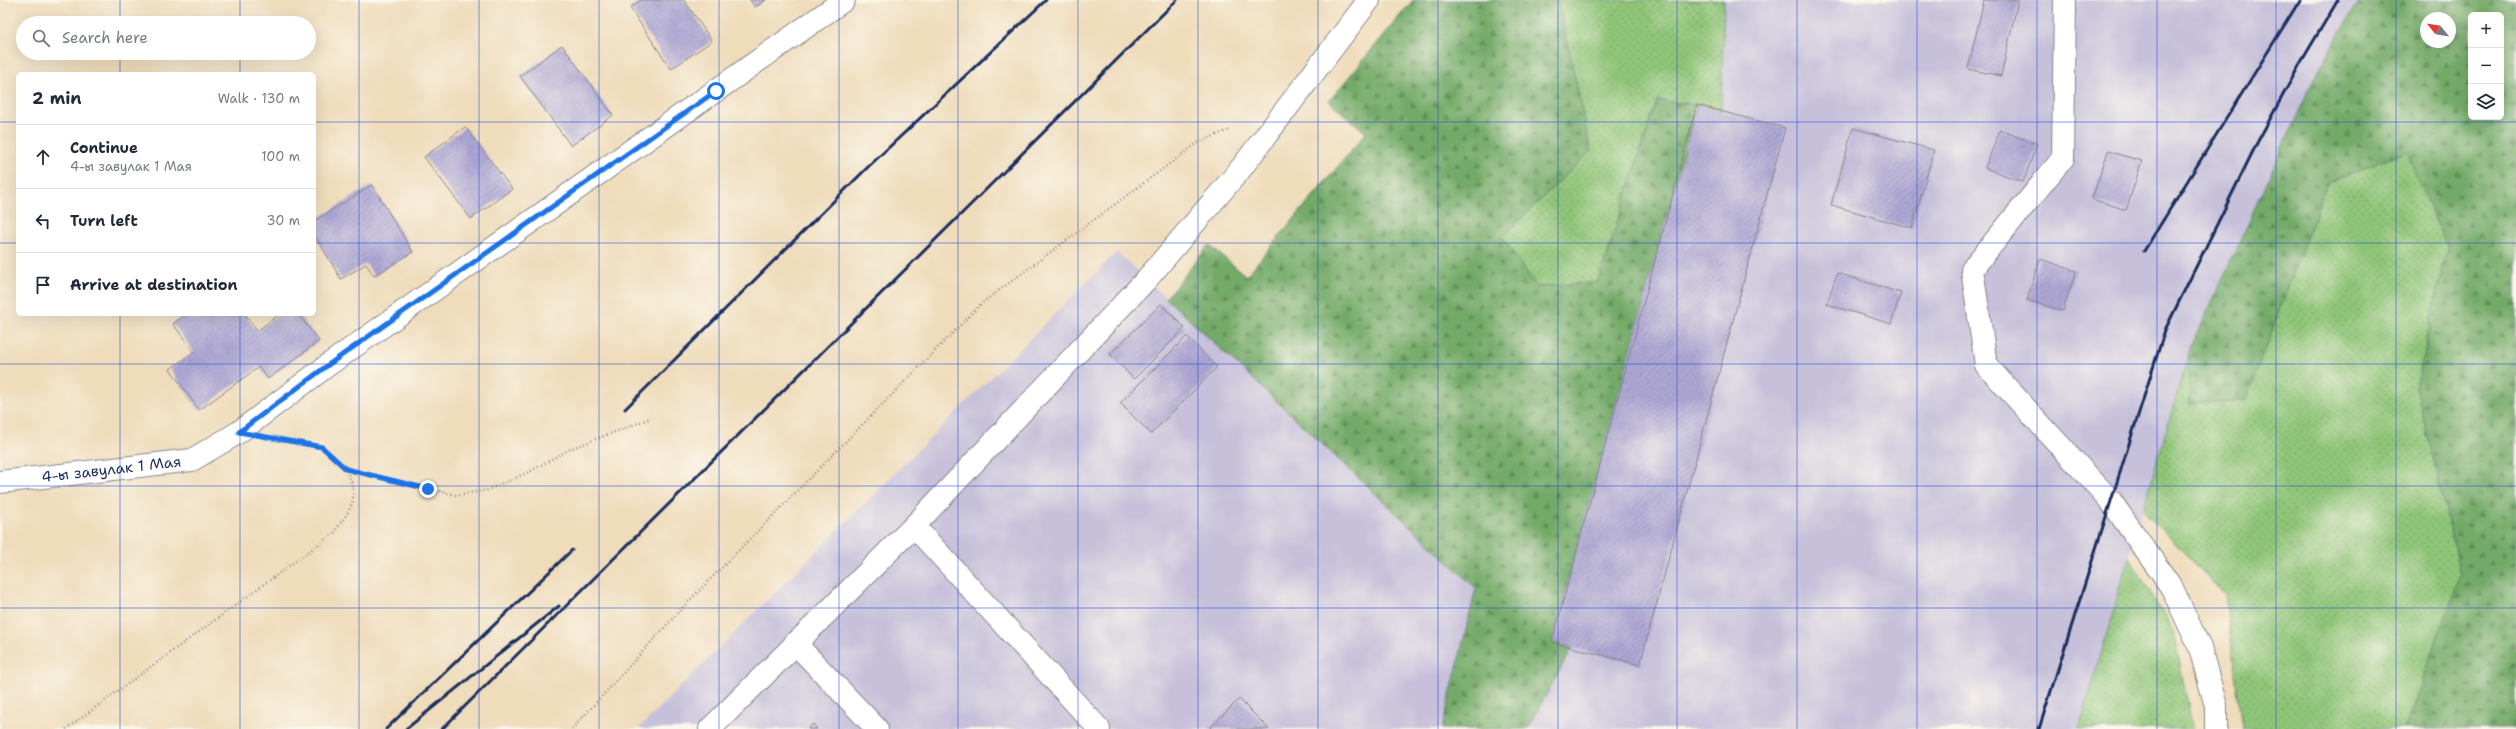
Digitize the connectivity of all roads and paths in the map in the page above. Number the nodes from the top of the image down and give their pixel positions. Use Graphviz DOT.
graph roads {
  1 [pos="844,0"];
  2 [pos="1369,0"];
  3 [pos="2065,0"];
  4 [pos="1234,128"];
  5 [pos="651,418"];
  6 [pos="239,432"];
  7 [pos="346,469"];
  8 [pos="0,482"];
  9 [pos="914,526"];
  10 [pos="795,643"];
  11 [pos="66,729"];
  12 [pos="572,729"];
  13 [pos="710,729"];
  14 [pos="877,729"];
  15 [pos="1099,729"];
  16 [pos="2216,729"];
  1 -- 6 [label="street, 4-ы завулак 1 Мая"];
  2 -- 9 [label="street"];
  3 -- 16 [label="street"];
  4 -- 12 [label="path"];
  5 -- 7 [label="path"];
  6 -- 7 [label="path"];
  6 -- 8 [label="street, 4-ы завулак 1 Мая"];
  7 -- 11 [label="path"];
  9 -- 10 [label="street"];
  9 -- 15 [label="street"];
  10 -- 13 [label="street"];
  10 -- 14 [label="street"];
}
